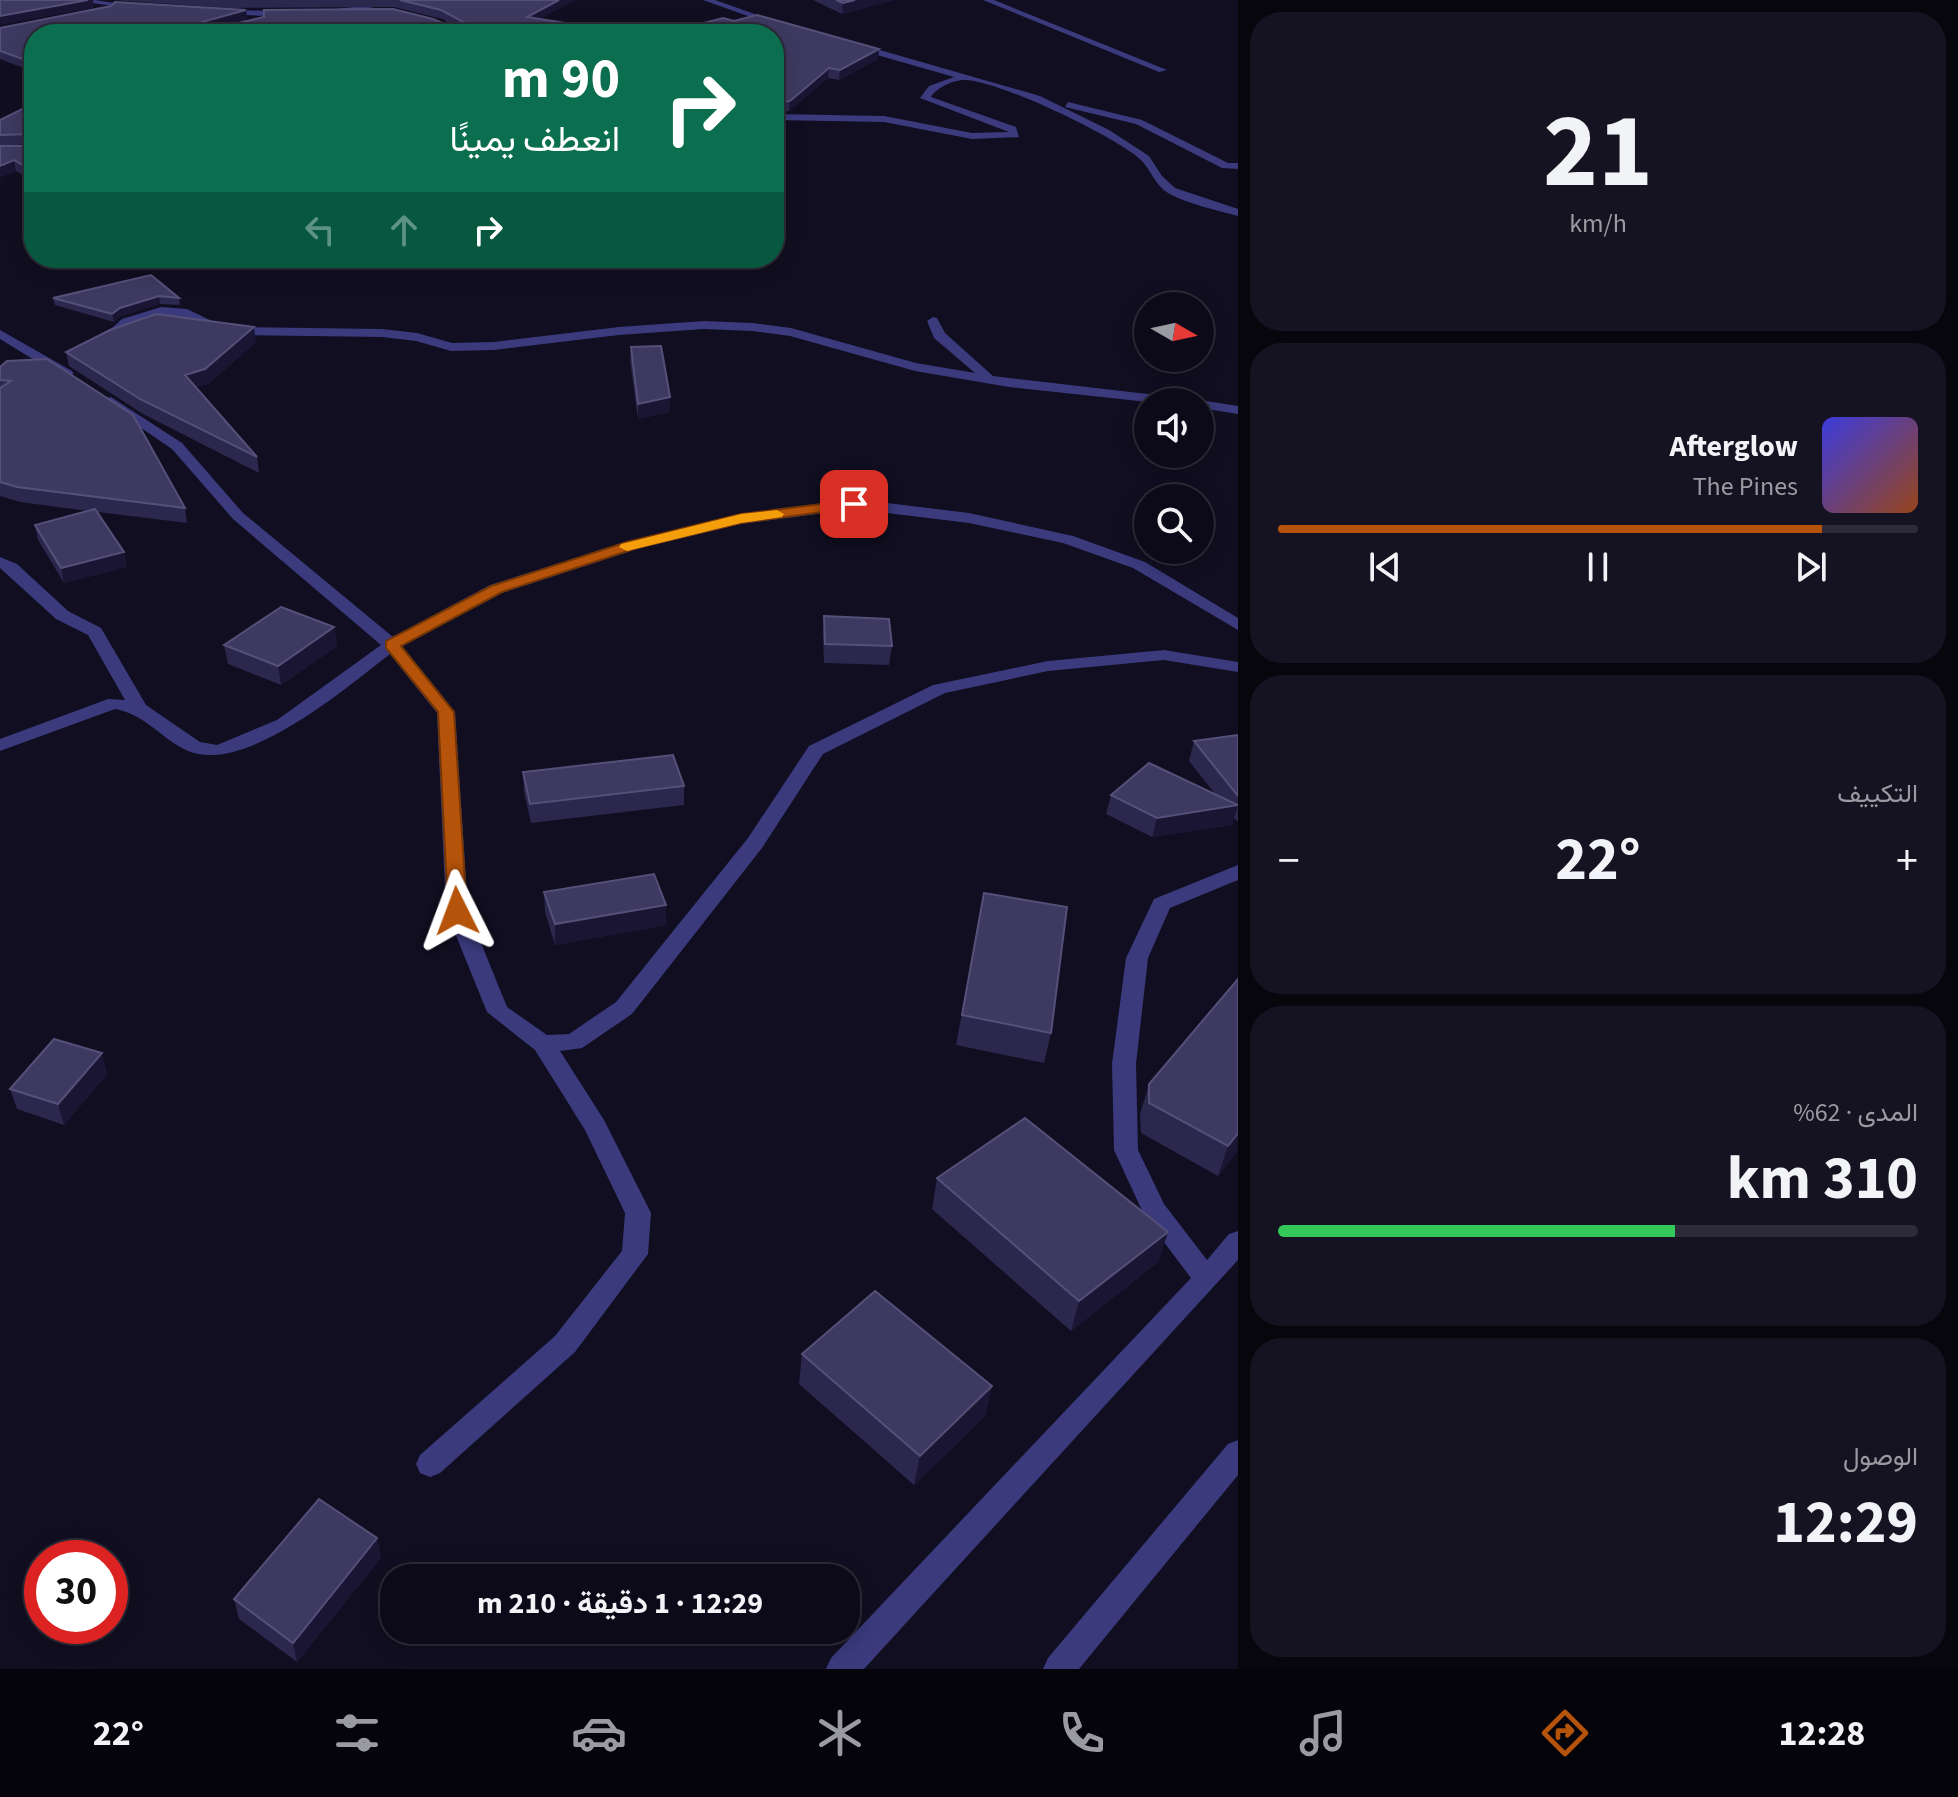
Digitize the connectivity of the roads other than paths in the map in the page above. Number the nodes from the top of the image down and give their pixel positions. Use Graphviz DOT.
graph roads {
  1 [pos="72,0"];
  2 [pos="387,0"];
  3 [pos="707,0"];
  4 [pos="987,0"];
  5 [pos="127,6"];
  6 [pos="153,8"];
  7 [pos="210,11"];
  8 [pos="385,11"];
  9 [pos="307,12"];
  10 [pos="295,13"];
  11 [pos="284,14"];
  12 [pos="408,14"];
  13 [pos="93,15"];
  14 [pos="249,24"];
  15 [pos="779,24"];
  16 [pos="846,43"];
  17 [pos="1162,70"];
  18 [pos="963,77"];
  19 [pos="1037,98"];
  20 [pos="784,117"];
  21 [pos="1238,166"];
  22 [pos="1238,213"];
  23 [pos="933,321"];
  24 [pos="0,334"];
  25 [pos="92,347"];
  26 [pos="60,363"];
  27 [pos="30,366"];
  28 [pos="992,380"];
  29 [pos="1134,396"];
  30 [pos="1214,406"];
  31 [pos="1238,410"];
  32 [pos="0,562"];
  33 [pos="1238,625"];
  34 [pos="392,645"];
  35 [pos="1238,667"];
  36 [pos="139,708"];
  37 [pos="0,745"];
  38 [pos="1238,872"];
  39 [pos="543,1044"];
  40 [pos="1238,1241"];
  41 [pos="1207,1279"];
  42 [pos="1238,1453"];
  43 [pos="430,1464"];
  44 [pos="842,1669"];
  45 [pos="1059,1669"];
  1 -- 5 [label="street"];
  2 -- 8 [label="street"];
  3 -- 15 [label="street"];
  4 -- 17 [label="street"];
  5 -- 6 [label="street"];
  5 -- 13 [label="street"];
  7 -- 11 [label="street"];
  8 -- 9 [label="street"];
  8 -- 12 [label="street"];
  10 -- 11 [label="street"];
  11 -- 14 [label="street"];
  16 -- 18 [label="street"];
  18 -- 19 [label="street"];
  18 -- 20 [label="street"];
  19 -- 21 [label="street"];
  19 -- 22 [label="street"];
  23 -- 28 [label="street"];
  24 -- 26 [label="street"];
  25 -- 28 [label="street"];
  26 -- 27 [label="street"];
  26 -- 34 [label="street"];
  28 -- 29 [label="street"];
  30 -- 31 [label="street"];
  32 -- 36 [label="street"];
  33 -- 34 [label="street"];
  34 -- 36 [label="street"];
  34 -- 39 [label="street"];
  35 -- 39 [label="street"];
  36 -- 37 [label="street"];
  38 -- 41 [label="street"];
  39 -- 43 [label="street"];
  40 -- 41 [label="street"];
  41 -- 44 [label="street"];
  42 -- 45 [label="street"];
}
